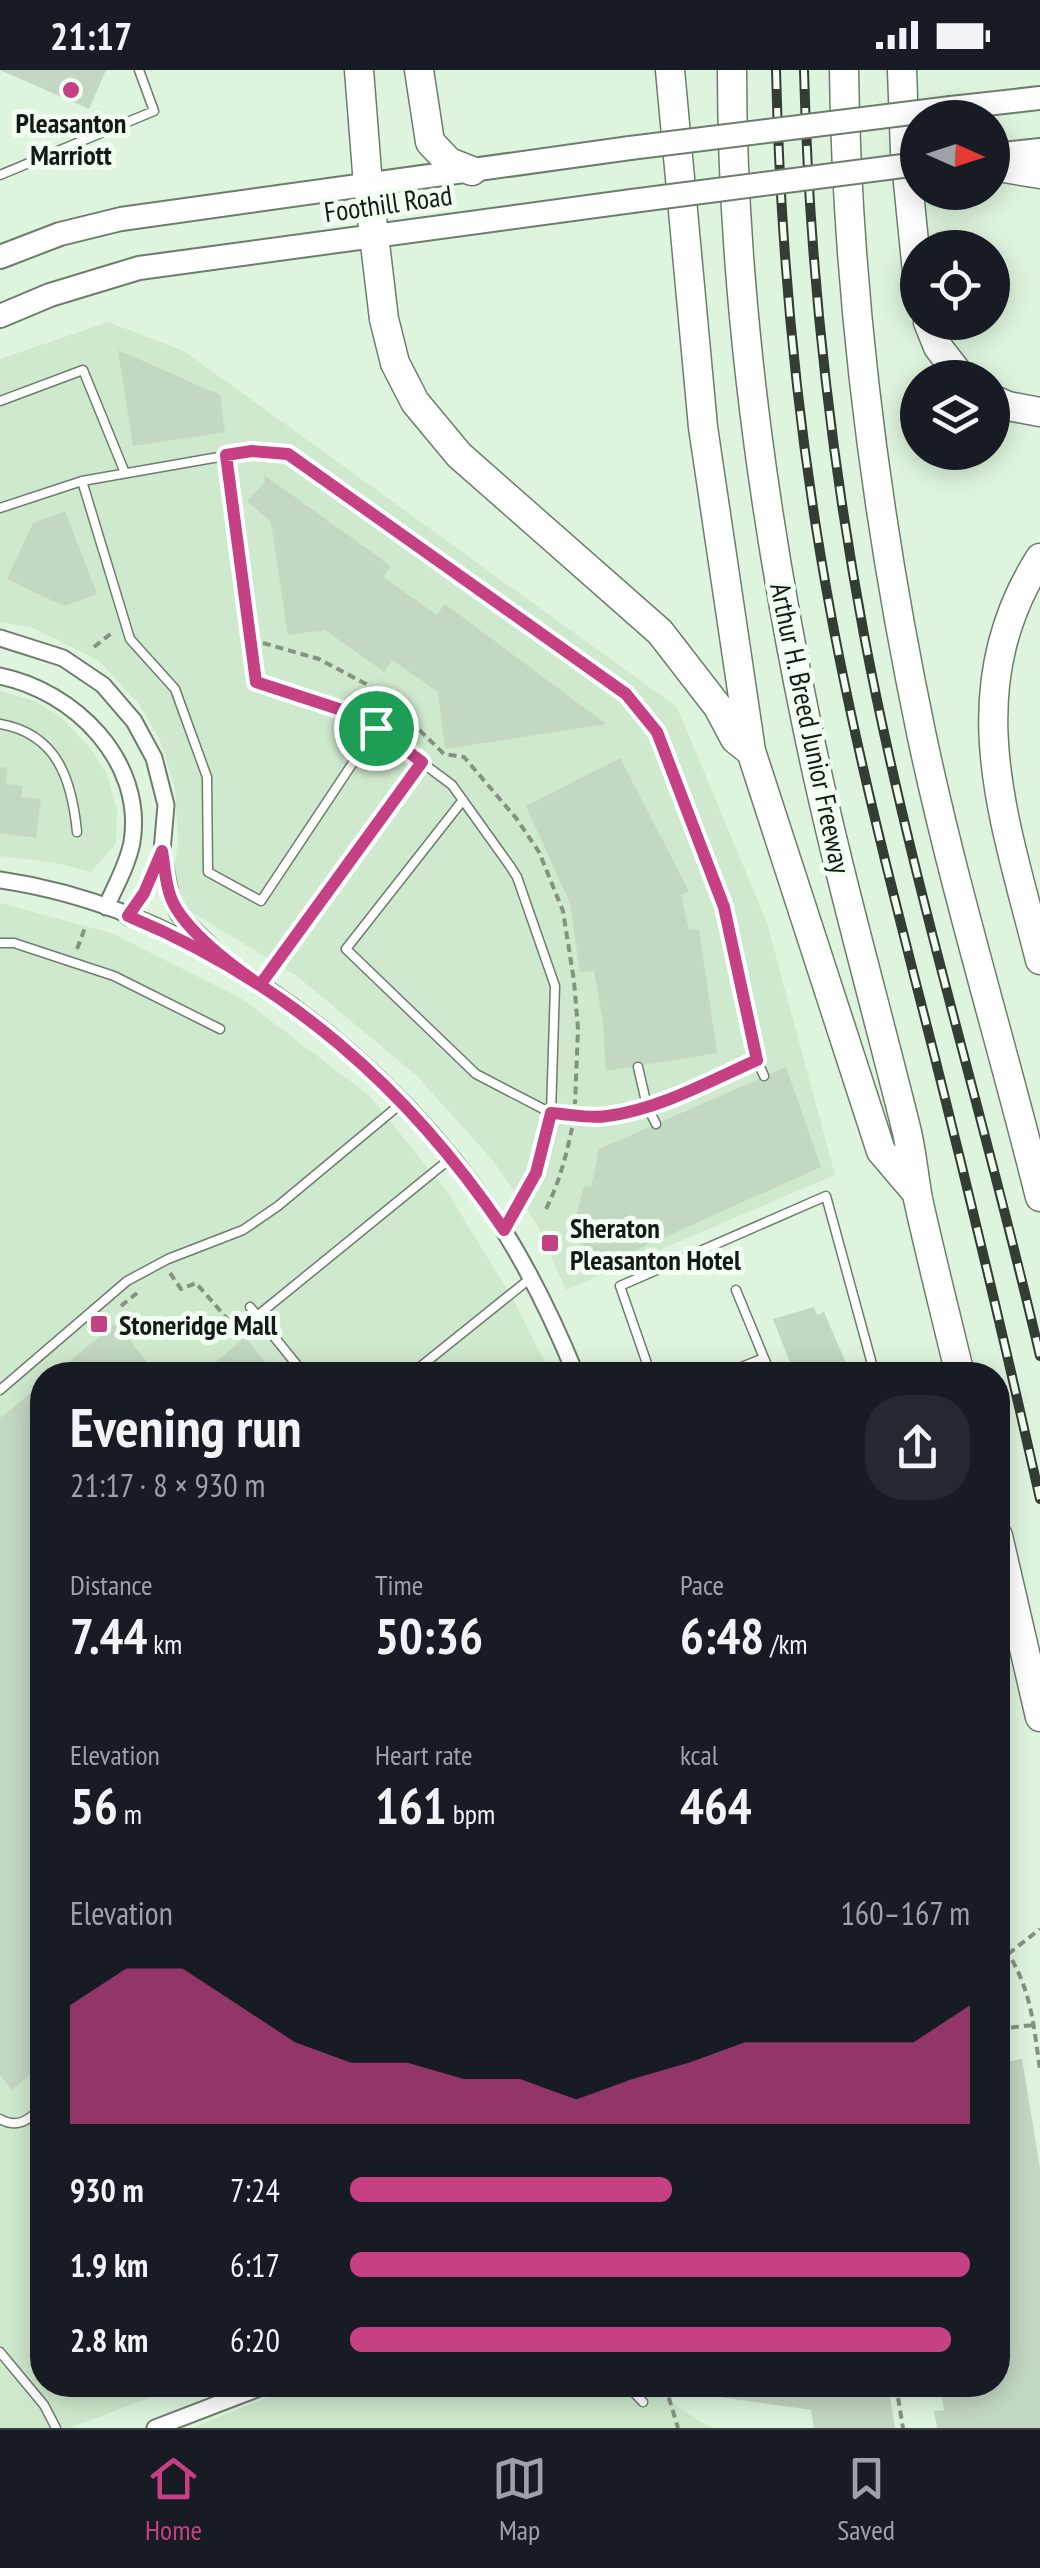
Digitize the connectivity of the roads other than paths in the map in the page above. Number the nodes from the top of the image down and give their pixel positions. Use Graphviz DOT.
graph roads {
  1 [pos="140,70"];
  2 [pos="359,70"];
  3 [pos="419,70"];
  4 [pos="670,70"];
  5 [pos="732,70"];
  6 [pos="844,70"];
  7 [pos="902,70"];
  8 [pos="1040,98"];
  9 [pos="1040,150"];
  10 [pos="1010,153"];
  11 [pos="900,166"];
  12 [pos="1010,169"];
  13 [pos="472,171"];
  14 [pos="1040,174"];
  15 [pos="0,175"];
  16 [pos="368,185"];
  17 [pos="913,230"];
  18 [pos="373,235"];
  19 [pos="0,257"];
  20 [pos="0,316"];
  21 [pos="0,401"];
  22 [pos="1010,406"];
  23 [pos="1040,412"];
  24 [pos="226,455"];
  25 [pos="125,473"];
  26 [pos="82,481"];
  27 [pos="0,508"];
  28 [pos="1040,558"];
  29 [pos="0,638"];
  30 [pos="0,676"];
  31 [pos="0,724"];
  32 [pos="376,728"];
  33 [pos="752,752"];
  34 [pos="422,762"];
  35 [pos="463,800"];
  36 [pos="77,832"];
  37 [pos="162,851"];
  38 [pos="0,880"];
  39 [pos="106,907"];
  40 [pos="128,916"];
  41 [pos="0,943"];
  42 [pos="1040,960"];
  43 [pos="233,967"];
  44 [pos="260,985"];
  45 [pos="220,1029"];
  46 [pos="757,1060"];
  47 [pos="638,1067"];
  48 [pos="764,1076"];
  49 [pos="403,1102"];
  50 [pos="647,1106"];
  51 [pos="551,1113"];
  52 [pos="656,1124"];
  53 [pos="451,1158"];
  54 [pos="917,1194"];
  55 [pos="1040,1198"];
  56 [pos="504,1230"];
  57 [pos="532,1277"];
  58 [pos="736,1290"];
  59 [pos="250,1307"];
  60 [pos="257,1316"];
  61 [pos="764,1358"];
  62 [pos="33,1362"];
  63 [pos="294,1362"];
  64 [pos="426,1362"];
  65 [pos="570,1362"];
  66 [pos="647,1362"];
  67 [pos="754,1362"];
  68 [pos="765,1362"];
  69 [pos="871,1362"];
  70 [pos="957,1362"];
  71 [pos="30,1364"];
  72 [pos="0,1390"];
  73 [pos="1010,1588"];
  74 [pos="1040,1717"];
  75 [pos="30,2118"];
  76 [pos="0,2120"];
  77 [pos="0,2352"];
  78 [pos="30,2388"];
  79 [pos="37,2397"];
  80 [pos="235,2397"];
  81 [pos="638,2397"];
  82 [pos="643,2402"];
  83 [pos="56,2428"];
  84 [pos="155,2428"];
  1 -- 15 [label="lane"];
  2 -- 16 [label="highway"];
  3 -- 13 [label="highway"];
  4 -- 33 [label="highway"];
  5 -- 54 [label="highway, Arthur H. Breed Junior Freeway"];
  6 -- 55 [label="highway"];
  7 -- 17 [label="highway"];
  8 -- 13 [label="main road, Foothill Road, bridge"];
  9 -- 10 [label="main road"];
  11 -- 18 [label="main road, Foothill Road, bridge"];
  12 -- 14 [label="highway"];
  13 -- 16 [label="main road, Foothill Road"];
  16 -- 18 [label="highway"];
  16 -- 19 [label="main road, Foothill Road"];
  18 -- 20 [label="main road, Foothill Road"];
  18 -- 33 [label="highway"];
  21 -- 25 [label="lane"];
  22 -- 23 [label="highway"];
  24 -- 25 [label="lane"];
  24 -- 32 [label="lane"];
  24 -- 46 [label="lane"];
  25 -- 26 [label="lane"];
  26 -- 27 [label="lane"];
  26 -- 32 [label="lane"];
  28 -- 42 [label="highway"];
  29 -- 37 [label="street"];
  30 -- 39 [label="street"];
  31 -- 36 [label="lane"];
  32 -- 34 [label="lane"];
  33 -- 54 [label="highway"];
  34 -- 35 [label="lane"];
  34 -- 44 [label="lane"];
  35 -- 51 [label="lane"];
  35 -- 51 [label="lane"];
  37 -- 40 [label="street"];
  37 -- 43 [label="street"];
  38 -- 39 [label="street"];
  39 -- 40 [label="street"];
  40 -- 43 [label="street"];
  41 -- 45 [label="lane"];
  43 -- 44 [label="street"];
  44 -- 49 [label="street"];
  46 -- 48 [label="lane"];
  46 -- 50 [label="lane"];
  47 -- 50 [label="lane"];
  49 -- 53 [label="street"];
  49 -- 62 [label="lane"];
  50 -- 51 [label="lane"];
  50 -- 52 [label="lane"];
  51 -- 56 [label="lane"];
  53 -- 56 [label="street"];
  53 -- 60 [label="lane"];
  54 -- 70 [label="highway, Arthur H. Breed Junior Freeway"];
  56 -- 57 [label="street"];
  57 -- 64 [label="lane"];
  57 -- 65 [label="street"];
  58 -- 61 [label="lane"];
  59 -- 60 [label="lane"];
  60 -- 63 [label="lane"];
  61 -- 67 [label="lane"];
  61 -- 68 [label="lane"];
  66 -- 69 [label="lane"];
  71 -- 72 [label="lane"];
  73 -- 74 [label="highway"];
  75 -- 76 [label="lane"];
  77 -- 78 [label="lane"];
  79 -- 83 [label="lane"];
  80 -- 84 [label="street"];
  81 -- 82 [label="lane"];
}
